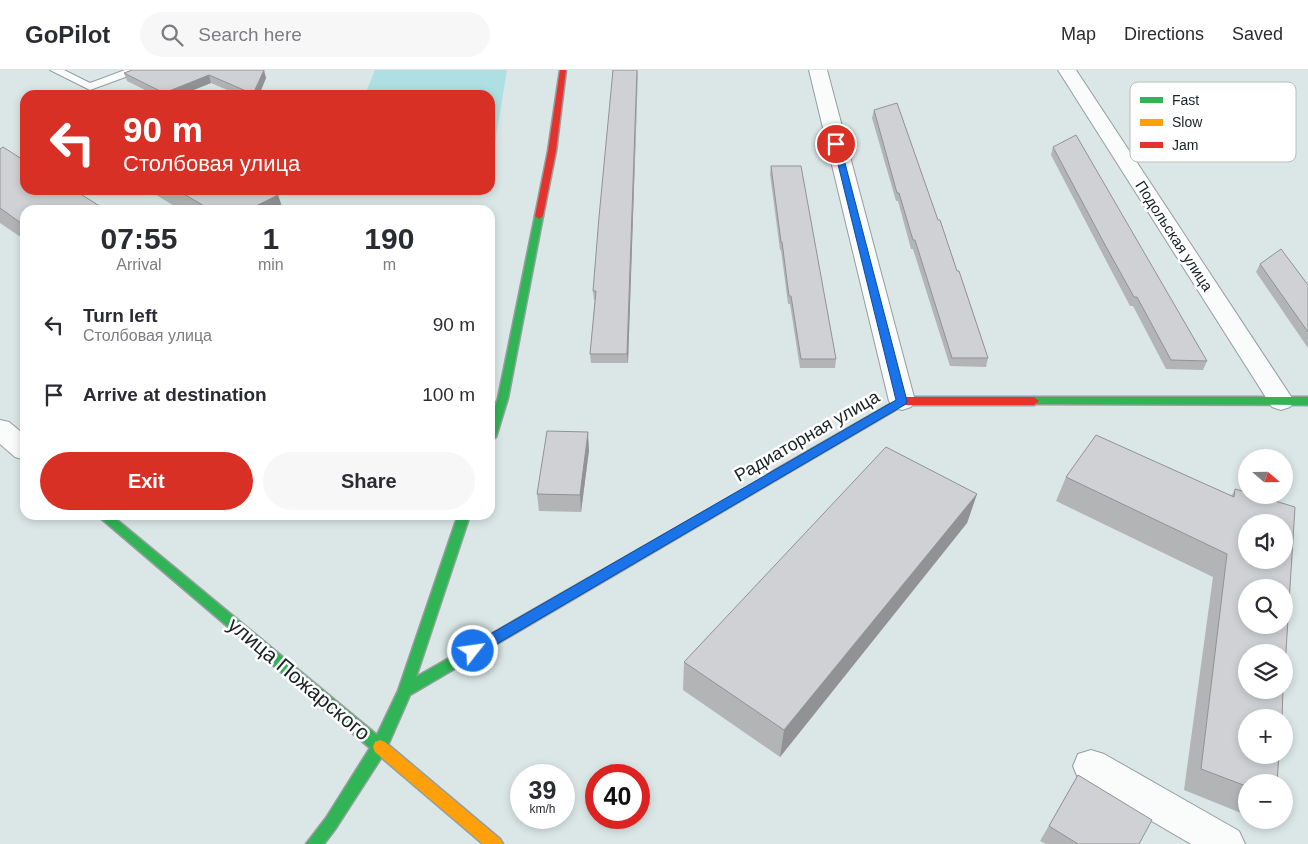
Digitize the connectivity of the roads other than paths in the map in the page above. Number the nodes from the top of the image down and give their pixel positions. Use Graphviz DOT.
graph roads {
  1 [pos="55,70"];
  2 [pos="135,70"];
  3 [pos="563,70"];
  4 [pos="818,70"];
  5 [pos="1067,70"];
  6 [pos="902,401"];
  7 [pos="1281,401"];
  8 [pos="1308,401"];
  9 [pos="495,422"];
  10 [pos="0,429"];
  11 [pos="20,446"];
  12 [pos="109,520"];
  13 [pos="462,520"];
  14 [pos="405,690"];
  15 [pos="379,746"];
  16 [pos="1091,766"];
  17 [pos="314,844"];
  18 [pos="495,844"];
  19 [pos="1226,844"];
  1 -- 2 [label="lane"];
  3 -- 9 [label="street"];
  4 -- 6 [label="street"];
  5 -- 7 [label="street, Подольская улица"];
  6 -- 7 [label="street, Радиаторная улица"];
  6 -- 14 [label="street, Радиаторная улица"];
  7 -- 8 [label="street, Радиаторная улица"];
  10 -- 11 [label="street"];
  12 -- 15 [label="street, улица Пожарского"];
  13 -- 14 [label="street"];
  14 -- 15 [label="street"];
  15 -- 17 [label="street"];
  15 -- 18 [label="street, улица Пожарского"];
  16 -- 19 [label="street"];
}
